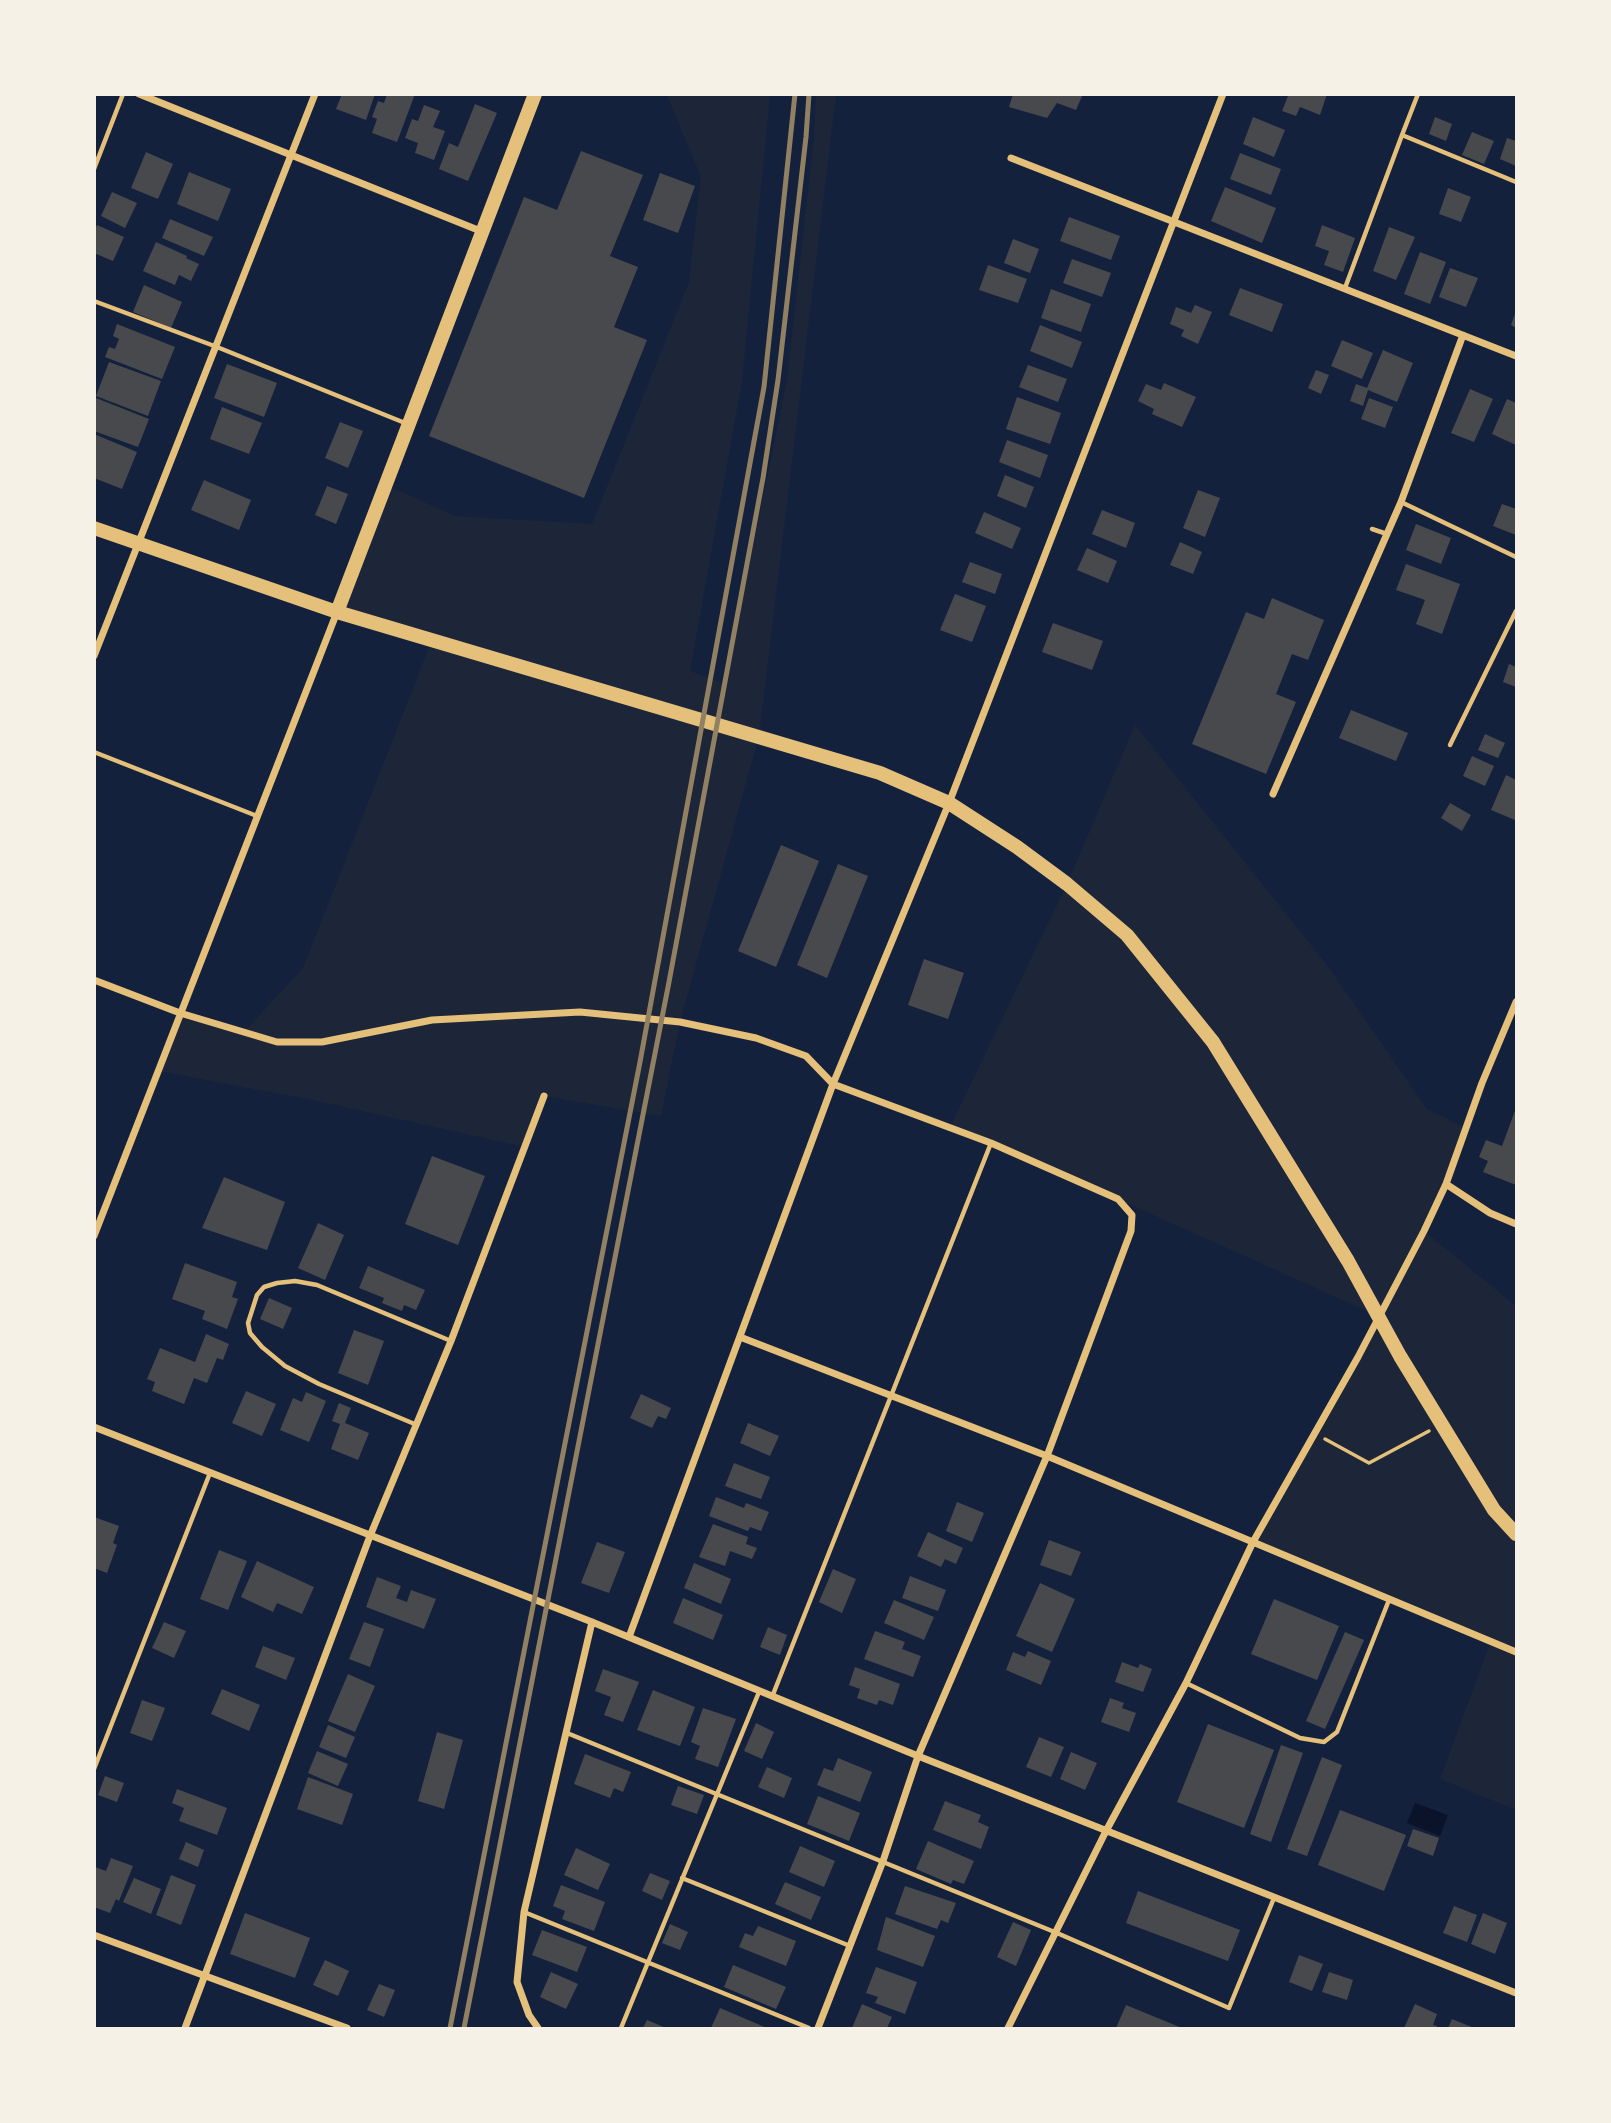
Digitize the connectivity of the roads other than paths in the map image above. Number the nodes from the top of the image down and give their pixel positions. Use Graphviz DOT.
graph roads {
  1 [pos="123,94"];
  2 [pos="139,94"];
  3 [pos="315,94"];
  4 [pos="535,94"];
  5 [pos="1223,94"];
  6 [pos="1418,94"];
  7 [pos="1402,135"];
  8 [pos="292,155"];
  9 [pos="1011,158"];
  10 [pos="94,169"];
  11 [pos="1517,182"];
  12 [pos="1174,220"];
  13 [pos="483,232"];
  14 [pos="1345,288"];
  15 [pos="94,301"];
  16 [pos="1463,335"];
  17 [pos="217,347"];
  18 [pos="1517,356"];
  19 [pos="409,424"];
  20 [pos="1401,502"];
  21 [pos="94,528"];
  22 [pos="1372,529"];
  23 [pos="1387,534"];
  24 [pos="139,544"];
  25 [pos="1517,557"];
  26 [pos="1517,611"];
  27 [pos="337,612"];
  28 [pos="94,656"];
  29 [pos="1450,744"];
  30 [pos="94,752"];
  31 [pos="1273,794"];
  32 [pos="949,803"];
  33 [pos="257,816"];
  34 [pos="94,980"];
  35 [pos="1517,1002"];
  36 [pos="180,1013"];
  37 [pos="833,1084"];
  38 [pos="544,1096"];
  39 [pos="991,1143"];
  40 [pos="1446,1184"];
  41 [pos="1517,1224"];
  42 [pos="94,1236"];
  43 [pos="740,1337"];
  44 [pos="451,1341"];
  45 [pos="892,1396"];
  46 [pos="417,1425"];
  47 [pos="94,1427"];
  48 [pos="1047,1456"];
  49 [pos="210,1473"];
  50 [pos="1517,1534"];
  51 [pos="370,1536"];
  52 [pos="1253,1542"];
  53 [pos="1389,1599"];
  54 [pos="592,1622"];
  55 [pos="629,1637"];
  56 [pos="1517,1652"];
  57 [pos="1186,1683"];
  58 [pos="759,1692"];
  59 [pos="772,1698"];
  60 [pos="567,1733"];
  61 [pos="918,1756"];
  62 [pos="94,1769"];
  63 [pos="717,1794"];
  64 [pos="1106,1831"];
  65 [pos="883,1861"];
  66 [pos="682,1878"];
  67 [pos="1274,1898"];
  68 [pos="524,1912"];
  69 [pos="1057,1933"];
  70 [pos="94,1935"];
  71 [pos="850,1946"];
  72 [pos="648,1961"];
  73 [pos="205,1976"];
  74 [pos="1517,1993"];
  75 [pos="185,2028"];
  76 [pos="347,2028"];
  77 [pos="538,2028"];
  78 [pos="621,2028"];
  79 [pos="809,2028"];
  80 [pos="818,2028"];
  81 [pos="1008,2028"];
  1 -- 10 [label="lane"];
  2 -- 8 [label="street"];
  3 -- 8 [label="street"];
  4 -- 13 [label="main road"];
  5 -- 12 [label="street"];
  6 -- 7 [label="lane"];
  7 -- 11 [label="lane"];
  7 -- 14 [label="lane"];
  8 -- 13 [label="street"];
  8 -- 17 [label="street"];
  9 -- 12 [label="street"];
  12 -- 14 [label="street"];
  12 -- 32 [label="street"];
  13 -- 19 [label="main road"];
  14 -- 16 [label="street"];
  15 -- 17 [label="lane"];
  16 -- 18 [label="street"];
  16 -- 20 [label="street"];
  17 -- 19 [label="lane"];
  17 -- 24 [label="street"];
  19 -- 27 [label="main road"];
  20 -- 23 [label="street"];
  20 -- 25 [label="lane"];
  21 -- 24 [label="main road"];
  22 -- 23 [label="lane"];
  23 -- 31 [label="street"];
  24 -- 27 [label="main road"];
  24 -- 28 [label="street"];
  26 -- 29 [label="lane"];
  27 -- 32 [label="main road"];
  27 -- 33 [label="street"];
  30 -- 33 [label="lane"];
  32 -- 37 [label="street"];
  32 -- 50 [label="main road"];
  33 -- 36 [label="street"];
  34 -- 36 [label="street"];
  35 -- 40 [label="street"];
  36 -- 37 [label="street"];
  36 -- 42 [label="street"];
  37 -- 39 [label="street"];
  37 -- 43 [label="street"];
  38 -- 44 [label="street"];
  39 -- 45 [label="lane"];
  39 -- 48 [label="street"];
  40 -- 41 [label="street"];
  40 -- 52 [label="street"];
  43 -- 45 [label="street"];
  43 -- 55 [label="street"];
  44 -- 46 [label="street"];
  44 -- 46 [label="lane"];
  45 -- 48 [label="street"];
  45 -- 59 [label="lane"];
  46 -- 51 [label="street"];
  47 -- 49 [label="street"];
  48 -- 52 [label="street"];
  48 -- 61 [label="street"];
  49 -- 51 [label="street"];
  49 -- 62 [label="lane"];
  51 -- 54 [label="street"];
  51 -- 73 [label="street"];
  52 -- 53 [label="street"];
  52 -- 57 [label="street"];
  53 -- 56 [label="street"];
  53 -- 57 [label="lane"];
  54 -- 55 [label="street"];
  54 -- 60 [label="street"];
  55 -- 58 [label="street"];
  57 -- 64 [label="street"];
  58 -- 59 [label="street"];
  58 -- 63 [label="lane"];
  59 -- 61 [label="street"];
  60 -- 63 [label="lane"];
  60 -- 68 [label="street"];
  61 -- 64 [label="street"];
  61 -- 65 [label="street"];
  63 -- 65 [label="lane"];
  63 -- 66 [label="lane"];
  64 -- 67 [label="street"];
  64 -- 69 [label="street"];
  65 -- 69 [label="lane"];
  65 -- 71 [label="street"];
  66 -- 71 [label="lane"];
  66 -- 72 [label="lane"];
  67 -- 69 [label="lane"];
  67 -- 74 [label="street"];
  68 -- 72 [label="lane"];
  68 -- 77 [label="street"];
  69 -- 81 [label="street"];
  70 -- 73 [label="street"];
  71 -- 80 [label="street"];
  72 -- 78 [label="lane"];
  72 -- 79 [label="lane"];
  73 -- 75 [label="street"];
  73 -- 76 [label="street"];
}
